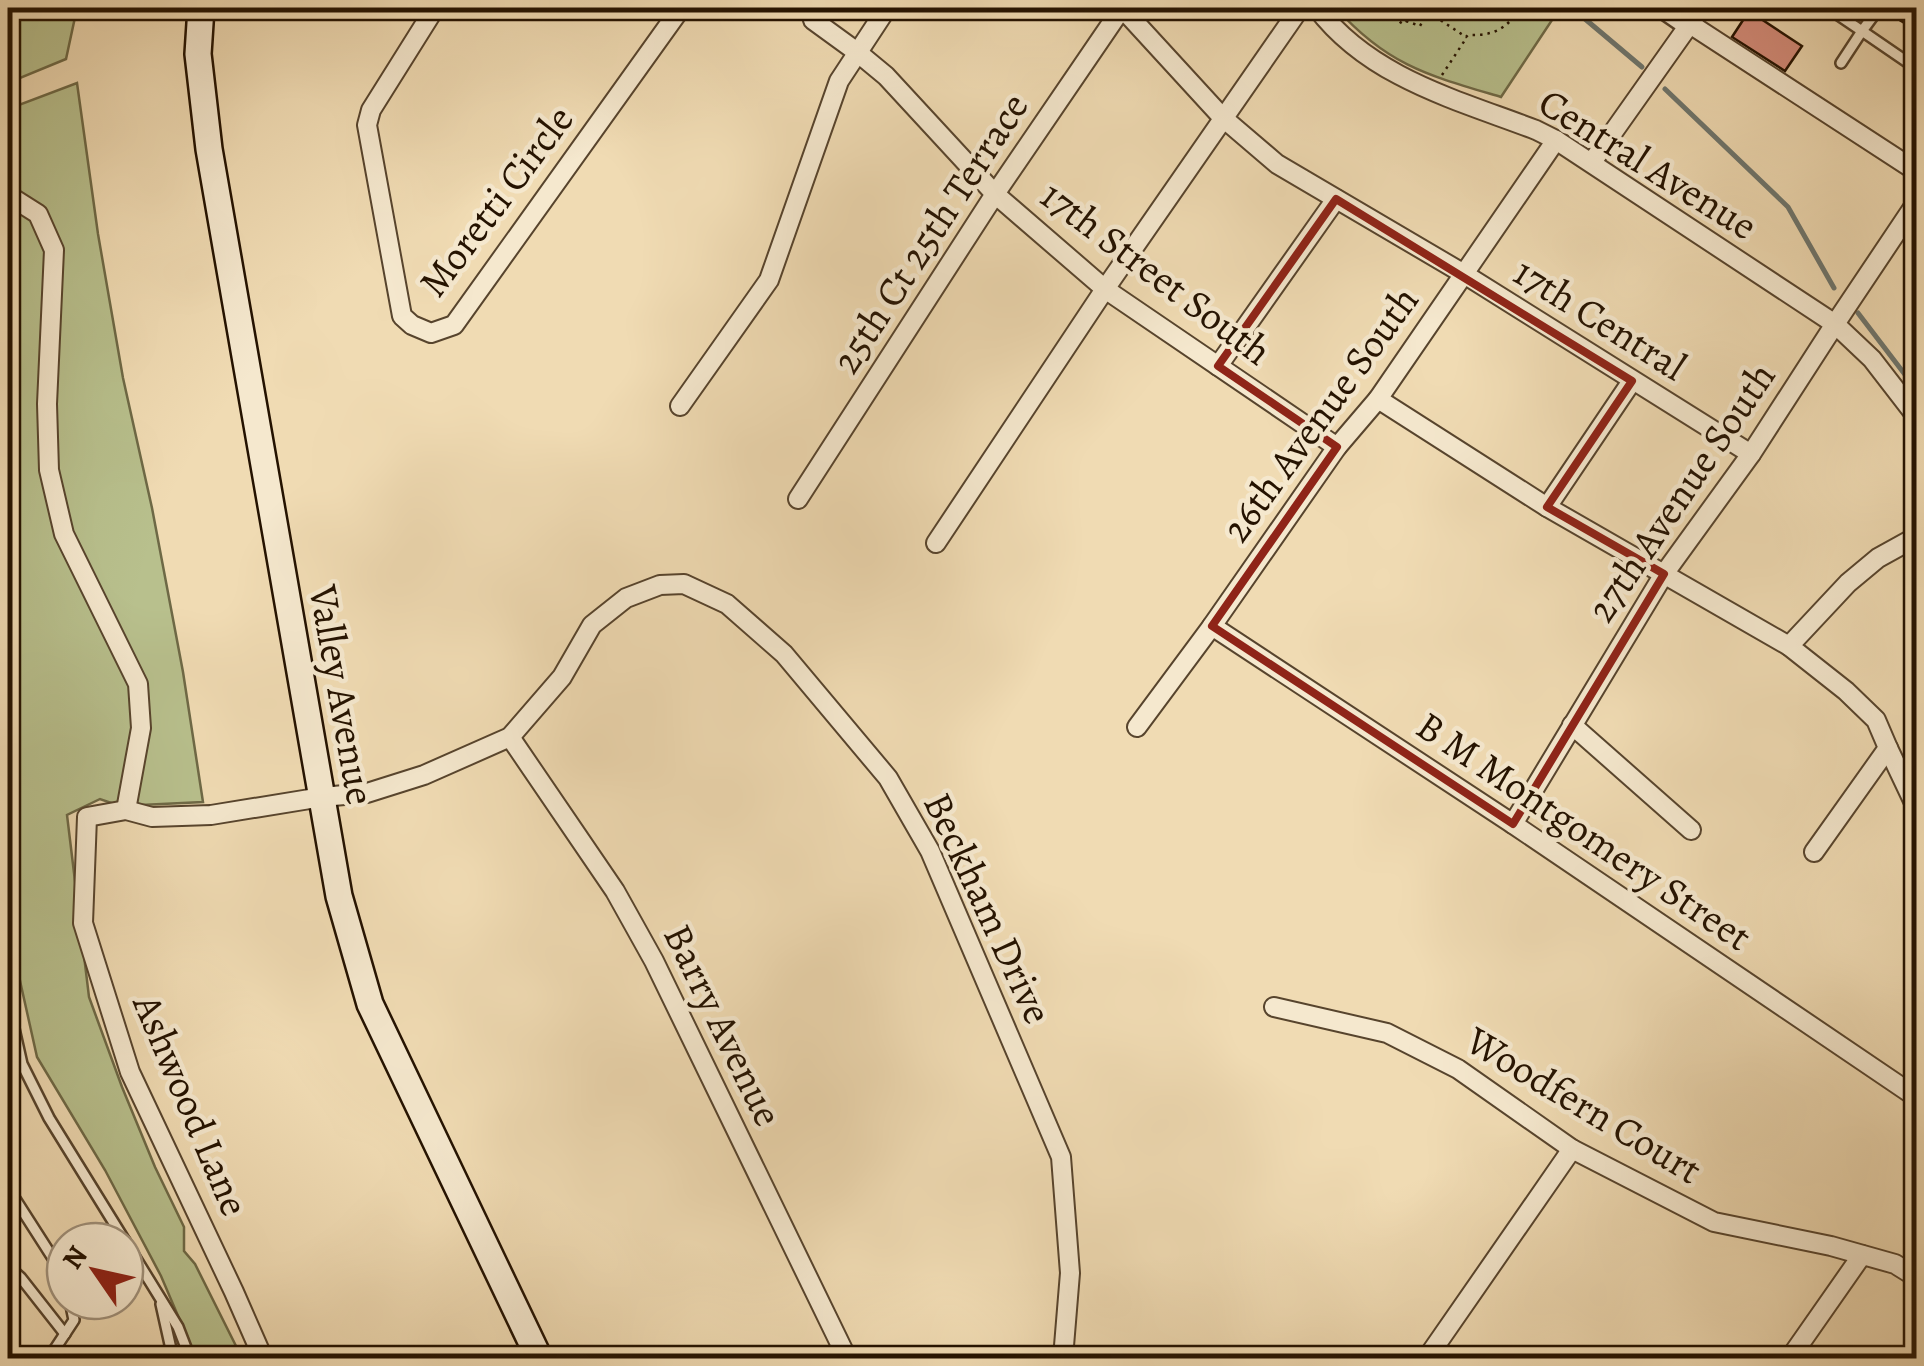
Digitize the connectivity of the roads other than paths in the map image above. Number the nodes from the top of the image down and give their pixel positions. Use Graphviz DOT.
graph roads {
  1 [pos="201,8"];
  2 [pos="682,8"];
  3 [pos="887,8"];
  4 [pos="1122,8"];
  5 [pos="1300,8"];
  6 [pos="1318,8"];
  7 [pos="1654,8"];
  8 [pos="1701,8"];
  9 [pos="1828,8"];
  10 [pos="1879,8"];
  11 [pos="1906,8"];
  12 [pos="431,9"];
  13 [pos="817,14"];
  14 [pos="1916,14"];
  15 [pos="1688,27"];
  16 [pos="1862,30"];
  17 [pos="857,52"];
  18 [pos="1841,63"];
  19 [pos="1916,68"];
  20 [pos="1222,118"];
  21 [pos="1556,140"];
  22 [pos="1592,162"];
  23 [pos="1916,170"];
  24 [pos="995,194"];
  25 [pos="8,195"];
  26 [pos="1336,199"];
  27 [pos="1916,203"];
  28 [pos="1464,274"];
  29 [pos="1105,289"];
  30 [pos="1834,324"];
  31 [pos="1218,366"];
  32 [pos="1632,381"];
  33 [pos="1378,399"];
  34 [pos="680,406"];
  35 [pos="1916,416"];
  36 [pos="1337,447"];
  37 [pos="1751,454"];
  38 [pos="798,499"];
  39 [pos="1547,507"];
  40 [pos="1916,537"];
  41 [pos="936,543"];
  42 [pos="1664,574"];
  43 [pos="1212,626"];
  44 [pos="1789,646"];
  45 [pos="1572,725"];
  46 [pos="1138,726"];
  47 [pos="510,737"];
  48 [pos="1888,748"];
  49 [pos="322,797"];
  50 [pos="1916,807"];
  51 [pos="126,810"];
  52 [pos="1513,824"];
  53 [pos="1691,830"];
  54 [pos="1814,852"];
  55 [pos="8,1002"];
  56 [pos="1274,1007"];
  57 [pos="1916,1096"];
  58 [pos="1572,1148"];
  59 [pos="8,1188"];
  60 [pos="112,1221"];
  61 [pos="45,1246"];
  62 [pos="1862,1255"];
  63 [pos="8,1266"];
  64 [pos="145,1273"];
  65 [pos="1916,1277"];
  66 [pos="159,1296"];
  67 [pos="73,1321"];
  68 [pos="65,1334"];
  69 [pos="49,1358"];
  70 [pos="173,1358"];
  71 [pos="190,1358"];
  72 [pos="263,1358"];
  73 [pos="539,1358"];
  74 [pos="847,1358"];
  75 [pos="1063,1358"];
  76 [pos="1427,1358"];
  77 [pos="1790,1358"];
  1 -- 49 [label="main road, Valley Avenue"];
  2 -- 12 [label="street, Moretti Circle"];
  3 -- 17 [label="street"];
  4 -- 20 [label="street, 17th Central"];
  4 -- 24 [label="street, 25th Ct 25th Terrace"];
  5 -- 20 [label="street"];
  6 -- 21 [label="street, Central Avenue"];
  7 -- 15 [label="lane"];
  8 -- 15 [label="street"];
  9 -- 16 [label="lane"];
  10 -- 16 [label="lane"];
  11 -- 14 [label="main road"];
  13 -- 17 [label="street, 17th Street South"];
  15 -- 22 [label="street"];
  15 -- 23 [label="street"];
  16 -- 18 [label="lane"];
  16 -- 19 [label="lane"];
  17 -- 24 [label="street, 17th Street South"];
  17 -- 34 [label="street"];
  20 -- 26 [label="street, 17th Central"];
  20 -- 29 [label="street"];
  21 -- 22 [label="street, Central Avenue"];
  21 -- 28 [label="street, 26th Avenue South"];
  22 -- 30 [label="street, Central Avenue"];
  24 -- 29 [label="street, 17th Street South"];
  24 -- 38 [label="street, 25th Ct 25th Terrace"];
  25 -- 51 [label="street"];
  26 -- 28 [label="street, 17th Central"];
  26 -- 31 [label="street"];
  27 -- 30 [label="street, 27th Avenue South"];
  28 -- 32 [label="street, 17th Central"];
  28 -- 33 [label="street, 26th Avenue South"];
  29 -- 31 [label="street, 17th Street South"];
  29 -- 41 [label="street"];
  30 -- 35 [label="street, Central Avenue"];
  30 -- 37 [label="street, 27th Avenue South"];
  31 -- 36 [label="street, 17th Street South"];
  32 -- 37 [label="street, 17th Central"];
  32 -- 39 [label="street"];
  33 -- 36 [label="street, 26th Avenue South"];
  33 -- 39 [label="street"];
  36 -- 43 [label="street, 26th Avenue South"];
  37 -- 42 [label="street, 27th Avenue South"];
  39 -- 42 [label="street"];
  40 -- 44 [label="street"];
  42 -- 44 [label="street"];
  42 -- 45 [label="street, 27th Avenue South"];
  43 -- 46 [label="street, 26th Avenue South"];
  43 -- 52 [label="street, B M Montgomery Street"];
  44 -- 48 [label="street"];
  45 -- 52 [label="street, 27th Avenue South"];
  45 -- 53 [label="street"];
  47 -- 49 [label="street, Beckham Drive"];
  47 -- 74 [label="street, Barry Avenue"];
  47 -- 75 [label="street, Beckham Drive"];
  48 -- 50 [label="street"];
  48 -- 54 [label="street"];
  49 -- 51 [label="street, Beckham Drive"];
  49 -- 73 [label="main road, Valley Avenue"];
  51 -- 72 [label="street, Ashwood Lane"];
  52 -- 57 [label="street, B M Montgomery Street"];
  55 -- 60 [label="lane"];
  56 -- 58 [label="street, Woodfern Court"];
  58 -- 62 [label="street, Woodfern Court"];
  58 -- 76 [label="street"];
  59 -- 61 [label="lane"];
  62 -- 65 [label="street, Woodfern Court"];
  62 -- 77 [label="street"];
  63 -- 68 [label="lane"];
  64 -- 66 [label="lane"];
  66 -- 70 [label="lane"];
  66 -- 71 [label="lane"];
  67 -- 68 [label="lane"];
  68 -- 69 [label="lane"];
}
